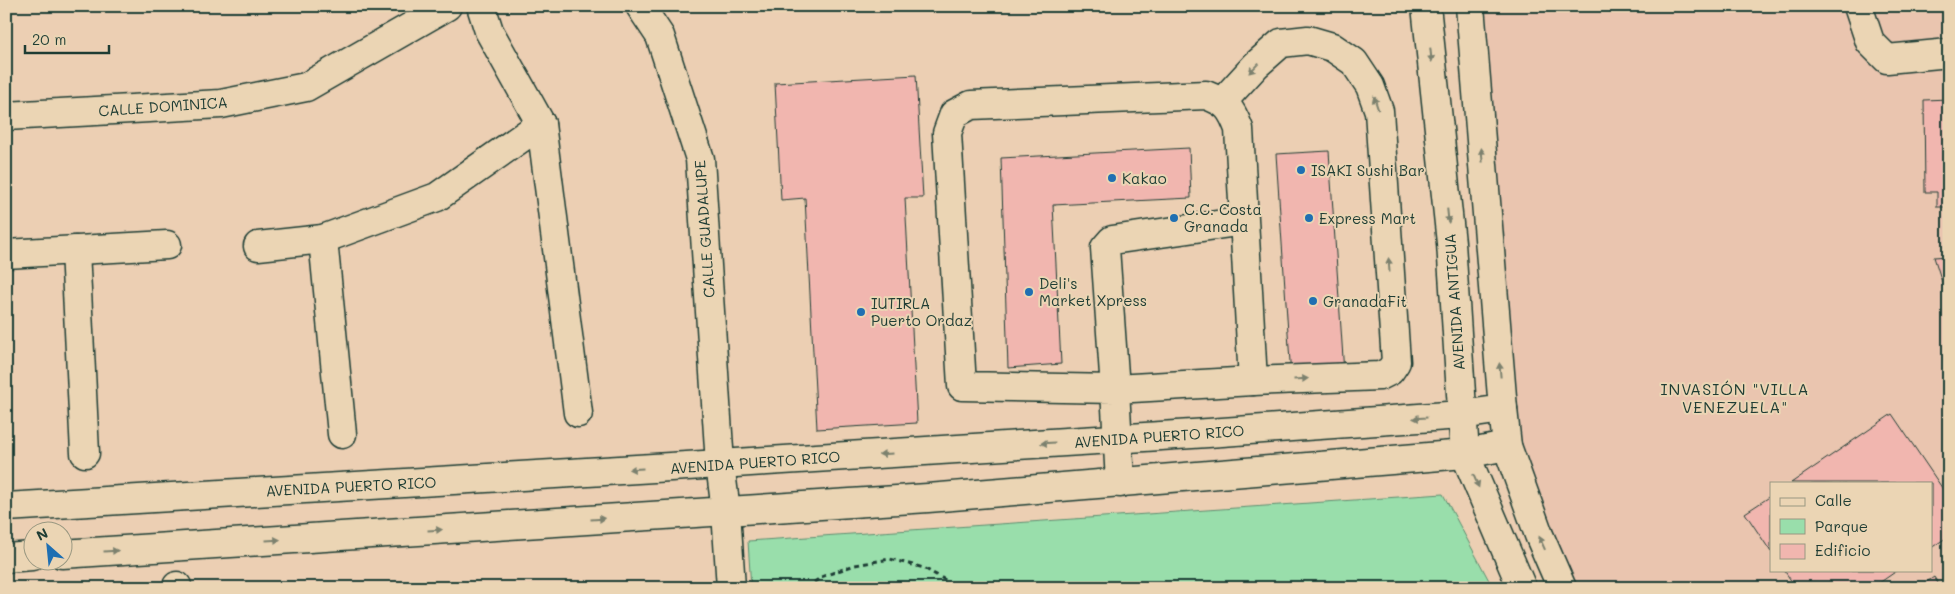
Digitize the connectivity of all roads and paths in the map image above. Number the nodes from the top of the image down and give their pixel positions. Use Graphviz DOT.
graph roads {
  1 [pos="447,6"];
  2 [pos="481,6"];
  3 [pos="640,6"];
  4 [pos="1426,6"];
  5 [pos="1470,6"];
  6 [pos="1858,6"];
  7 [pos="1949,53"];
  8 [pos="1223,101"];
  9 [pos="6,116"];
  10 [pos="541,124"];
  11 [pos="1244,221"];
  12 [pos="323,239"];
  13 [pos="167,245"];
  14 [pos="258,246"];
  15 [pos="75,250"];
  16 [pos="6,254"];
  17 [pos="1253,381"];
  18 [pos="1115,390"];
  19 [pos="1503,409"];
  20 [pos="578,413"];
  21 [pos="1461,415"];
  22 [pos="342,434"];
  23 [pos="1119,438"];
  24 [pos="1508,446"];
  25 [pos="85,453"];
  26 [pos="1465,454"];
  27 [pos="720,464"];
  28 [pos="1120,483"];
  29 [pos="6,507"];
  30 [pos="726,510"];
  31 [pos="72,553"];
  32 [pos="22,557"];
  33 [pos="6,558"];
  34 [pos="731,588"];
  35 [pos="808,588"];
  36 [pos="954,588"];
  37 [pos="1522,588"];
  38 [pos="1562,588"];
  1 -- 9 [label="street, CALLE DOMINICA"];
  2 -- 10 [label="street"];
  3 -- 27 [label="street, CALLE GUADALUPE"];
  4 -- 21 [label="street, AVENIDA ANTIGUA, one-way"];
  19 -- 5 [label="street, one-way"];
  6 -- 7 [label="street"];
  8 -- 11 [label="street"];
  17 -- 8 [label="street, one-way"];
  8 -- 18 [label="street"];
  10 -- 12 [label="street"];
  10 -- 20 [label="street"];
  11 -- 17 [label="street"];
  11 -- 18 [label="street"];
  12 -- 14 [label="street"];
  12 -- 22 [label="street"];
  13 -- 15 [label="street"];
  15 -- 16 [label="street"];
  15 -- 25 [label="street"];
  17 -- 18 [label="street"];
  18 -- 23 [label="street"];
  19 -- 21 [label="street, AVENIDA PUERTO RICO"];
  19 -- 24 [label="street"];
  21 -- 23 [label="street, AVENIDA PUERTO RICO, one-way"];
  21 -- 26 [label="street, AVENIDA ANTIGUA"];
  23 -- 27 [label="street, AVENIDA PUERTO RICO, one-way"];
  23 -- 28 [label="street"];
  24 -- 26 [label="street"];
  38 -- 24 [label="street, one-way"];
  26 -- 28 [label="street"];
  26 -- 37 [label="street, AVENIDA ANTIGUA, one-way"];
  27 -- 29 [label="street, AVENIDA PUERTO RICO, one-way"];
  27 -- 30 [label="street, CALLE GUADALUPE"];
  28 -- 30 [label="street"];
  31 -- 30 [label="street, one-way"];
  30 -- 34 [label="street, CALLE GUADALUPE"];
  32 -- 33 [label="street"];
  35 -- 36 [label="path"];
}
